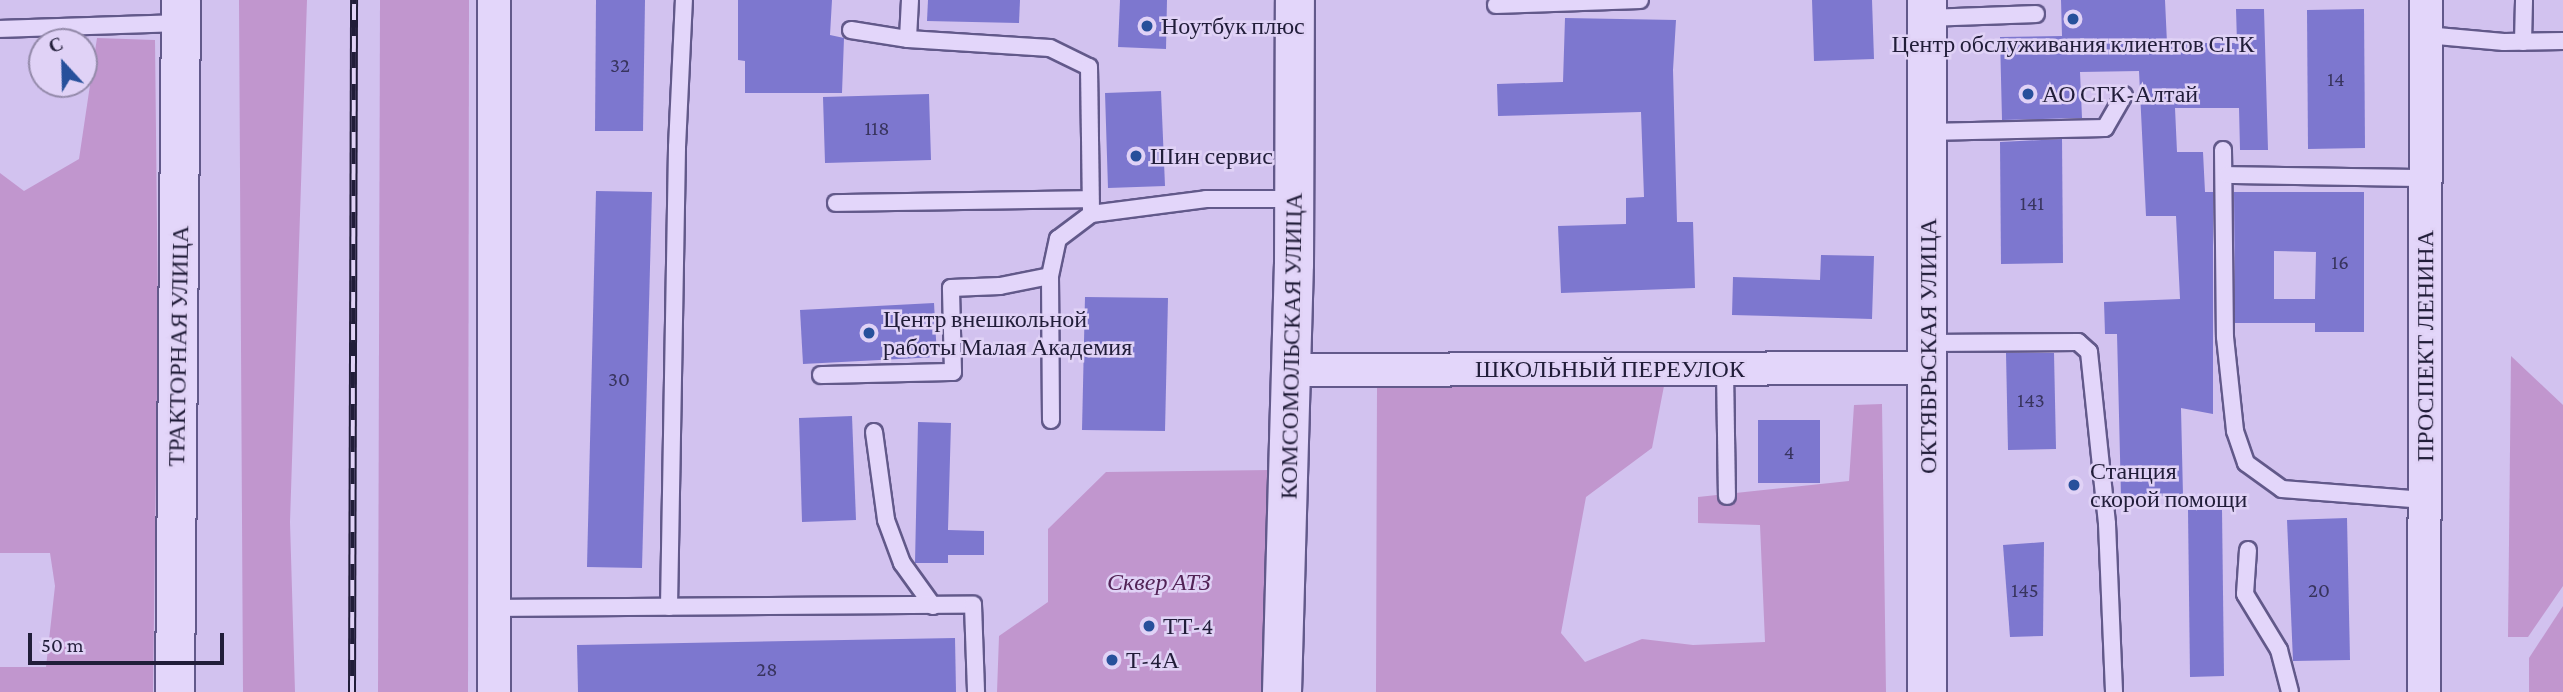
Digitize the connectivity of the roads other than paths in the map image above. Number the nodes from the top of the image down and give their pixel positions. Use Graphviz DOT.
graph roads {
  1 [pos="494,0"];
  2 [pos="684,0"];
  3 [pos="911,0"];
  4 [pos="1296,0"];
  5 [pos="1640,0"];
  6 [pos="2426,0"];
  7 [pos="2524,0"];
  8 [pos="1496,5"];
  9 [pos="1927,9"];
  10 [pos="181,11"];
  11 [pos="2036,14"];
  12 [pos="0,29"];
  13 [pos="851,30"];
  14 [pos="2426,34"];
  15 [pos="908,39"];
  16 [pos="2563,41"];
  17 [pos="2523,42"];
  18 [pos="2124,94"];
  19 [pos="1928,132"];
  20 [pos="2223,150"];
  21 [pos="2227,175"];
  22 [pos="2425,178"];
  23 [pos="1295,198"];
  24 [pos="836,203"];
  25 [pos="1091,206"];
  26 [pos="1050,276"];
  27 [pos="1928,355"];
  28 [pos="1292,370"];
  29 [pos="1725,370"];
  30 [pos="821,375"];
  31 [pos="1051,420"];
  32 [pos="874,432"];
  33 [pos="1727,496"];
  34 [pos="2425,500"];
  35 [pos="2248,550"];
  36 [pos="933,606"];
  37 [pos="669,607"];
  38 [pos="495,608"];
  39 [pos="175,692"];
  40 [pos="494,692"];
  41 [pos="976,692"];
  42 [pos="1282,692"];
  43 [pos="1927,692"];
  44 [pos="2114,692"];
  45 [pos="2290,692"];
  46 [pos="2424,692"];
  1 -- 38 [label="street"];
  2 -- 37 [label="lane"];
  3 -- 15 [label="lane"];
  4 -- 23 [label="main road, КОМСОМОЛЬСКАЯ УЛИЦА"];
  5 -- 8 [label="lane"];
  6 -- 14 [label="street, ПРОСПЕКТ ЛЕНИНА"];
  7 -- 17 [label="lane"];
  9 -- 11 [label="lane"];
  9 -- 19 [label="main road, ОКТЯБРЬСКАЯ УЛИЦА"];
  10 -- 12 [label="lane"];
  10 -- 39 [label="main road, ТРАКТОРНАЯ УЛИЦА"];
  13 -- 15 [label="lane"];
  14 -- 17 [label="lane"];
  14 -- 22 [label="street, ПРОСПЕКТ ЛЕНИНА"];
  15 -- 25 [label="lane"];
  16 -- 17 [label="lane"];
  18 -- 19 [label="lane"];
  19 -- 27 [label="main road, ОКТЯБРЬСКАЯ УЛИЦА"];
  20 -- 21 [label="lane"];
  21 -- 22 [label="lane"];
  21 -- 34 [label="lane"];
  22 -- 34 [label="street, ПРОСПЕКТ ЛЕНИНА"];
  23 -- 25 [label="lane"];
  23 -- 28 [label="main road, КОМСОМОЛЬСКАЯ УЛИЦА"];
  24 -- 25 [label="lane"];
  25 -- 26 [label="lane"];
  26 -- 30 [label="lane"];
  26 -- 31 [label="lane"];
  27 -- 29 [label="street, ШКОЛЬНЫЙ ПЕРЕУЛОК"];
  27 -- 43 [label="main road, ОКТЯБРЬСКАЯ УЛИЦА"];
  27 -- 44 [label="lane"];
  28 -- 29 [label="street, ШКОЛЬНЫЙ ПЕРЕУЛОК"];
  28 -- 42 [label="main road, КОМСОМОЛЬСКАЯ УЛИЦА"];
  29 -- 33 [label="lane"];
  32 -- 36 [label="lane"];
  34 -- 46 [label="street, ПРОСПЕКТ ЛЕНИНА"];
  35 -- 45 [label="lane"];
  36 -- 37 [label="lane"];
  36 -- 41 [label="lane"];
  37 -- 38 [label="lane"];
  38 -- 40 [label="street"];
}
